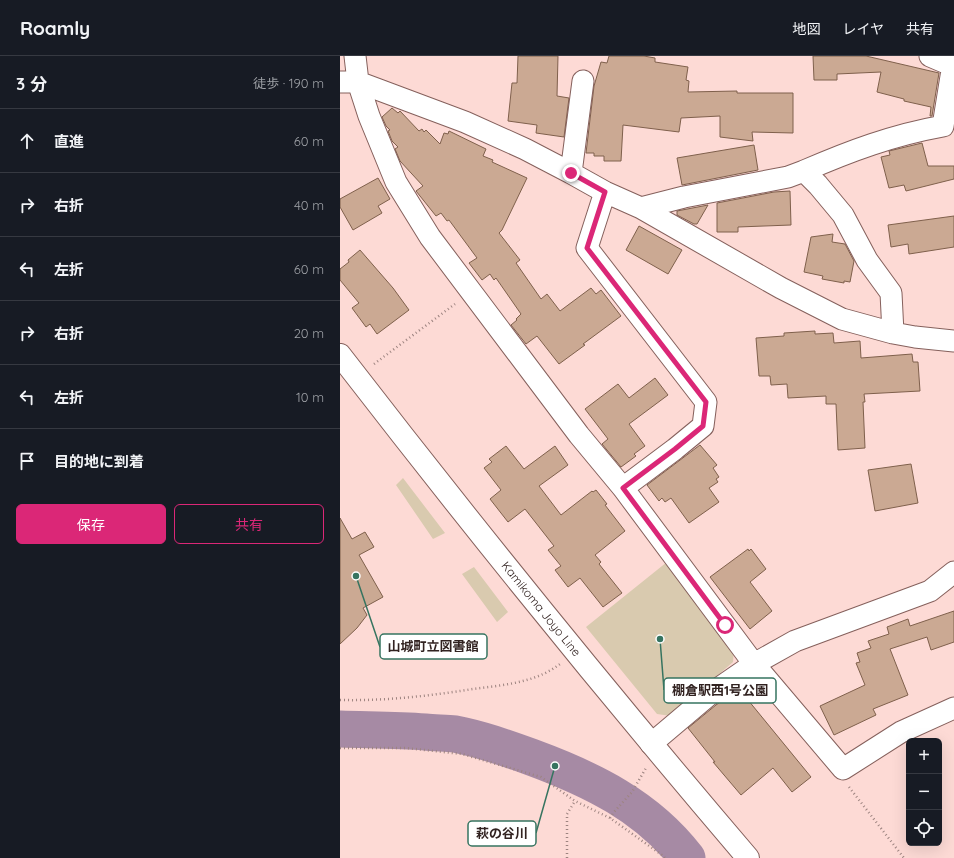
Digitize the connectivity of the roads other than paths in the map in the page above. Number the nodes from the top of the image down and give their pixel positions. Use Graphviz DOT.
graph roads {
  1 [pos="355,56"];
  2 [pos="946,61"];
  3 [pos="583,81"];
  4 [pos="349,82"];
  5 [pos="804,171"];
  6 [pos="571,173"];
  7 [pos="605,192"];
  8 [pos="641,208"];
  9 [pos="892,333"];
  10 [pos="954,341"];
  11 [pos="340,355"];
  12 [pos="623,488"];
  13 [pos="954,572"];
  14 [pos="754,664"];
  15 [pos="954,708"];
  16 [pos="654,748"];
  17 [pos="748,858"];
  1 -- 4 [label="street"];
  2 -- 5 [label="street"];
  3 -- 6 [label="street"];
  4 -- 6 [label="street"];
  4 -- 12 [label="street"];
  5 -- 8 [label="street"];
  5 -- 9 [label="street"];
  6 -- 7 [label="street"];
  7 -- 8 [label="street"];
  7 -- 12 [label="street"];
  8 -- 9 [label="street"];
  9 -- 10 [label="street"];
  11 -- 16 [label="main road, Kamikoma Joyo Line"];
  12 -- 14 [label="street"];
  13 -- 14 [label="street"];
  14 -- 15 [label="street"];
  14 -- 16 [label="street"];
  16 -- 17 [label="main road, Kamikoma Joyo Line"];
}
